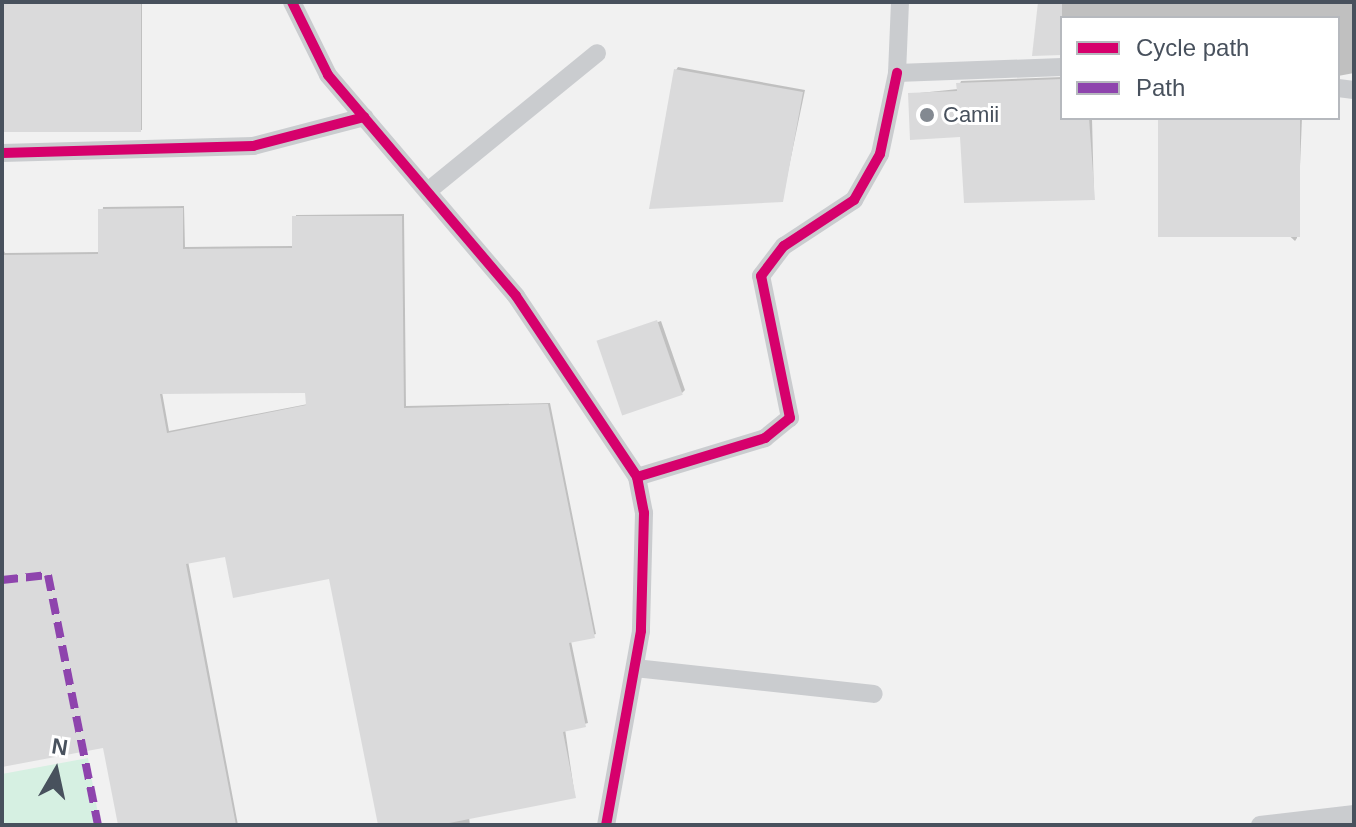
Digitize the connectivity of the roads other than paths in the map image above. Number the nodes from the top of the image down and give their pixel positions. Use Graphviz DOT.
graph roads {
  1 [pos="292,2"];
  2 [pos="900,2"];
  3 [pos="597,53"];
  4 [pos="1060,67"];
  5 [pos="897,73"];
  6 [pos="364,117"];
  7 [pos="2,153"];
  8 [pos="428,191"];
  9 [pos="637,477"];
  10 [pos="635,668"];
  11 [pos="874,694"];
  12 [pos="1354,814"];
  13 [pos="606,825"];
  14 [pos="1260,825"];
  1 -- 6 [label="street"];
  2 -- 5 [label="street"];
  3 -- 8 [label="street"];
  4 -- 5 [label="street"];
  5 -- 9 [label="street"];
  6 -- 7 [label="street"];
  6 -- 8 [label="street"];
  8 -- 9 [label="street"];
  9 -- 10 [label="street"];
  10 -- 11 [label="street"];
  10 -- 13 [label="street"];
  12 -- 14 [label="street"];
}
